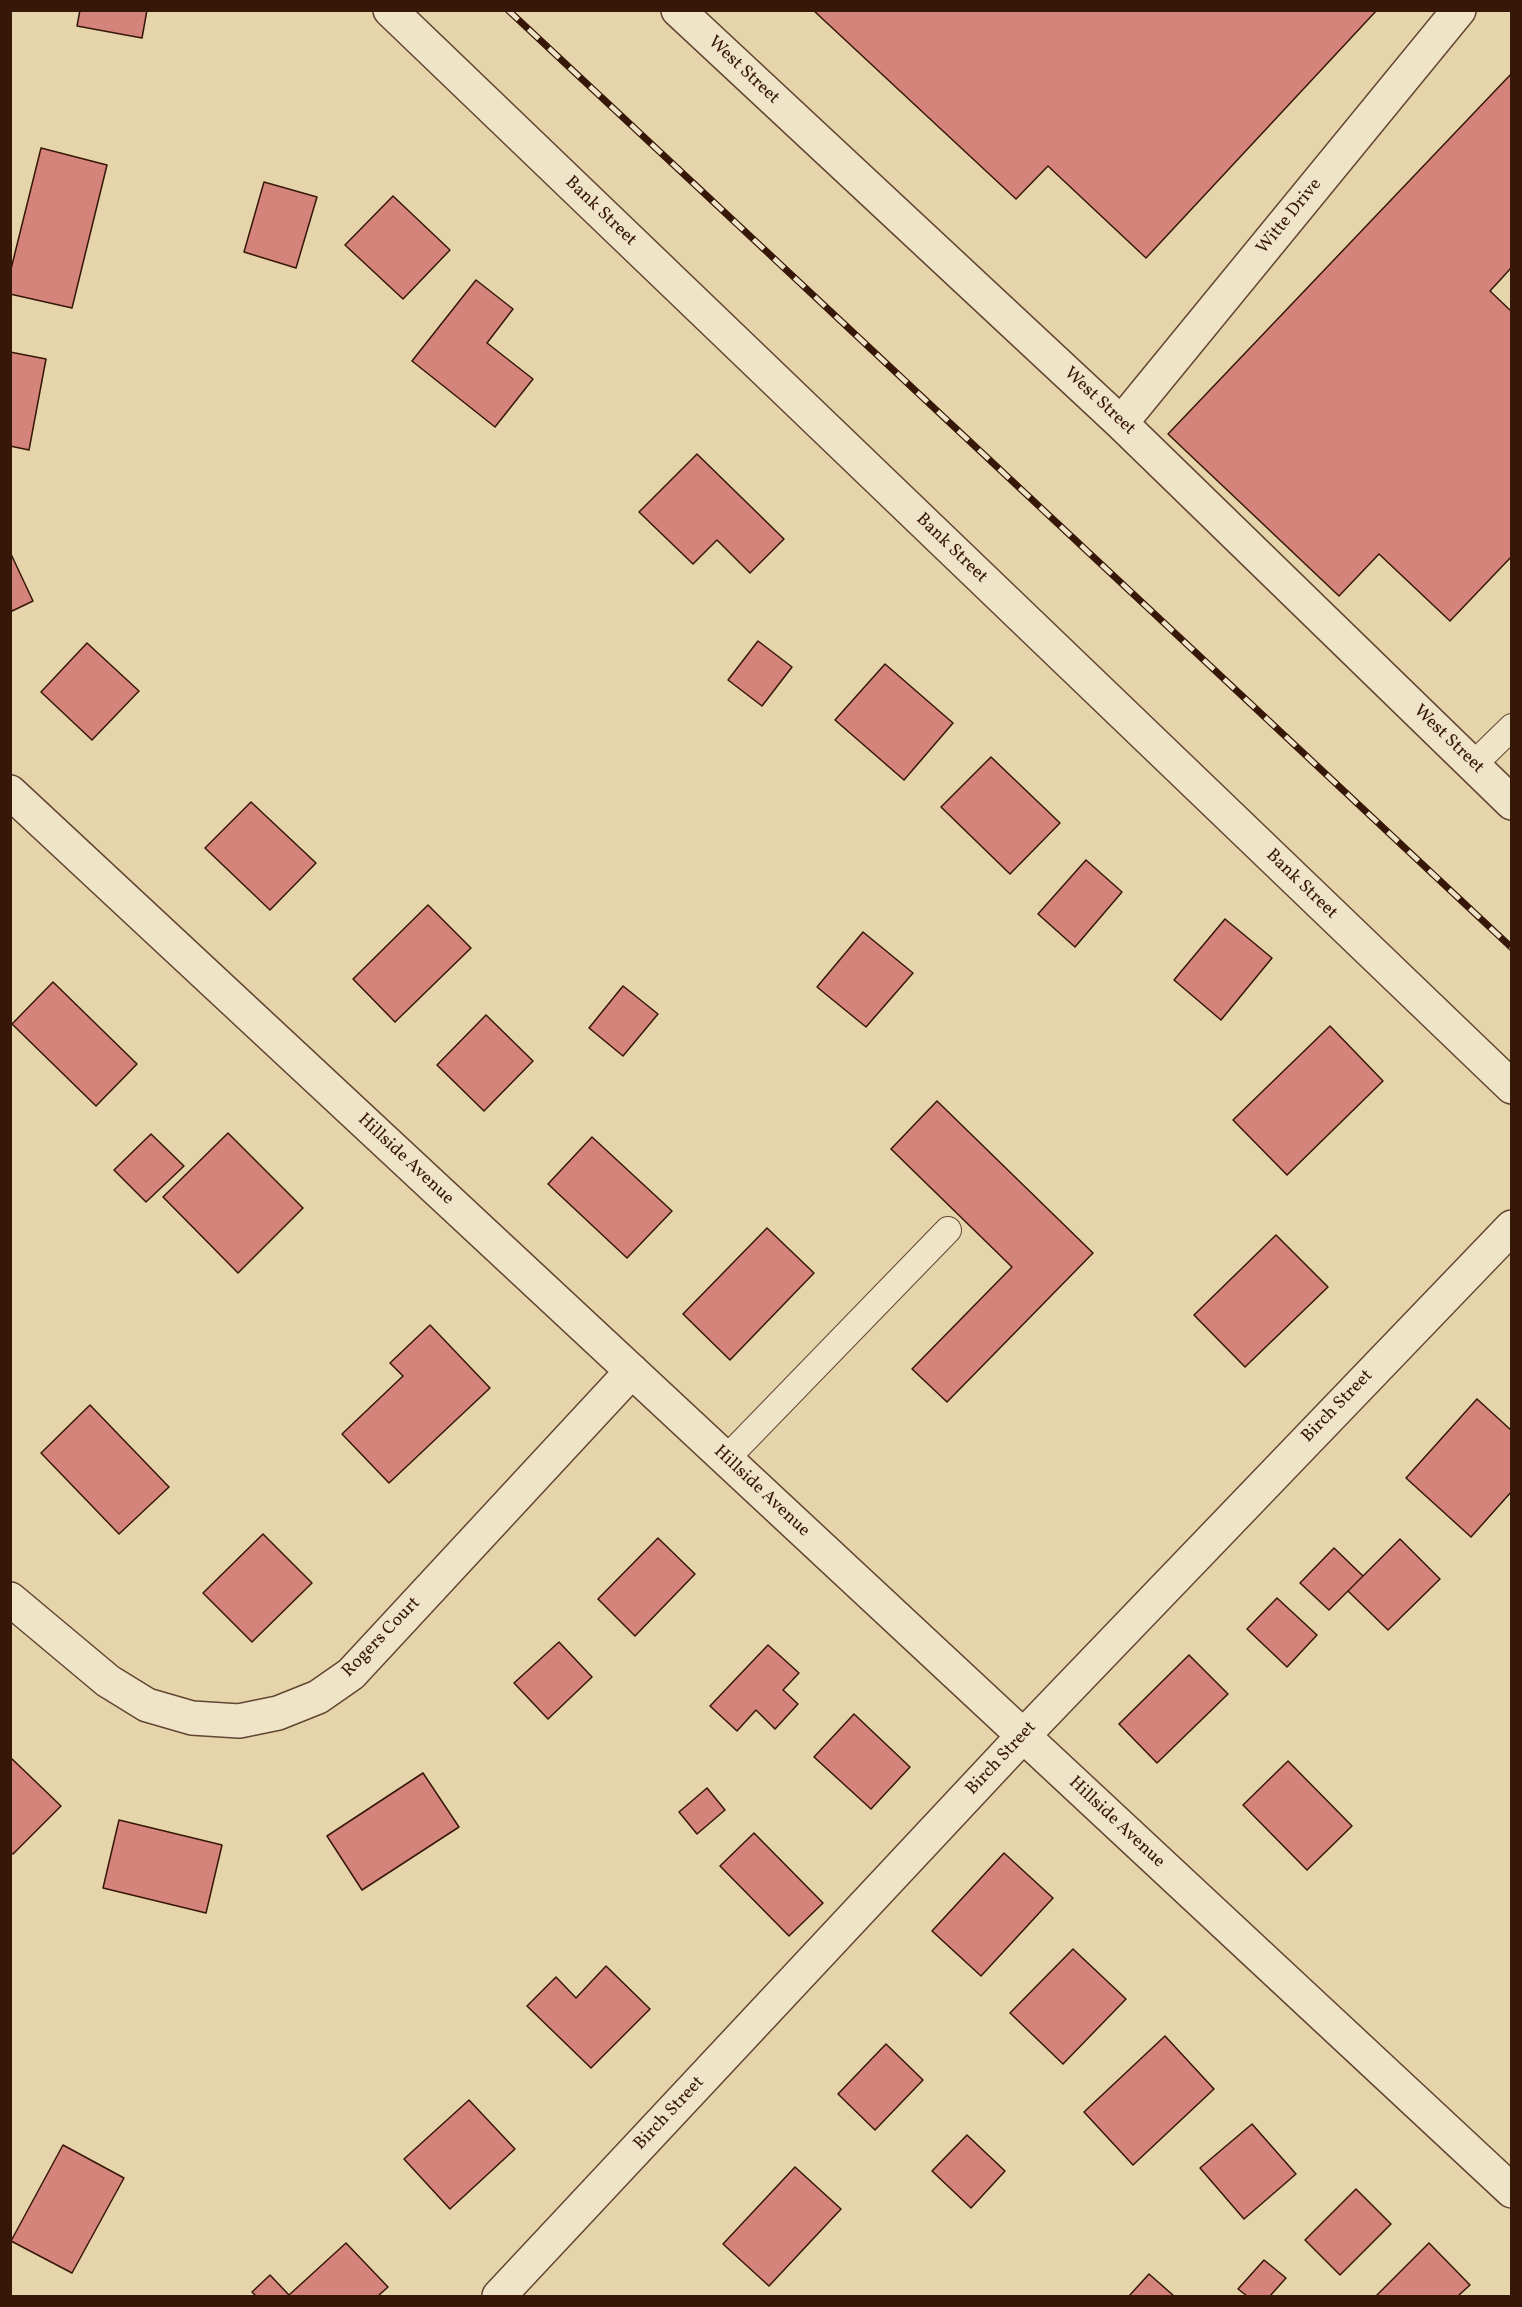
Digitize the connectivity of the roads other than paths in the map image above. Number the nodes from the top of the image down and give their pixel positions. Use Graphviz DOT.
graph roads {
  1 [pos="390,10"];
  2 [pos="678,10"];
  3 [pos="1459,10"];
  4 [pos="1121,423"];
  5 [pos="1512,727"];
  6 [pos="1473,765"];
  7 [pos="10,792"];
  8 [pos="1512,803"];
  9 [pos="1512,1087"];
  10 [pos="1512,1227"];
  11 [pos="948,1230"];
  12 [pos="632,1371"];
  13 [pos="726,1459"];
  14 [pos="10,1599"];
  15 [pos="1023,1736"];
  16 [pos="1512,2191"];
  17 [pos="499,2296"];
  1 -- 9 [label="street, Bank Street"];
  2 -- 4 [label="street, West Street"];
  3 -- 4 [label="street, Witte Drive"];
  4 -- 6 [label="street, West Street"];
  5 -- 6 [label="lane"];
  6 -- 8 [label="street, West Street"];
  7 -- 12 [label="street, Hillside Avenue"];
  10 -- 15 [label="street, Birch Street"];
  11 -- 13 [label="lane"];
  12 -- 13 [label="street, Hillside Avenue"];
  12 -- 14 [label="street, Rogers Court"];
  13 -- 15 [label="street, Hillside Avenue"];
  15 -- 16 [label="street, Hillside Avenue"];
  15 -- 17 [label="street, Birch Street"];
}
